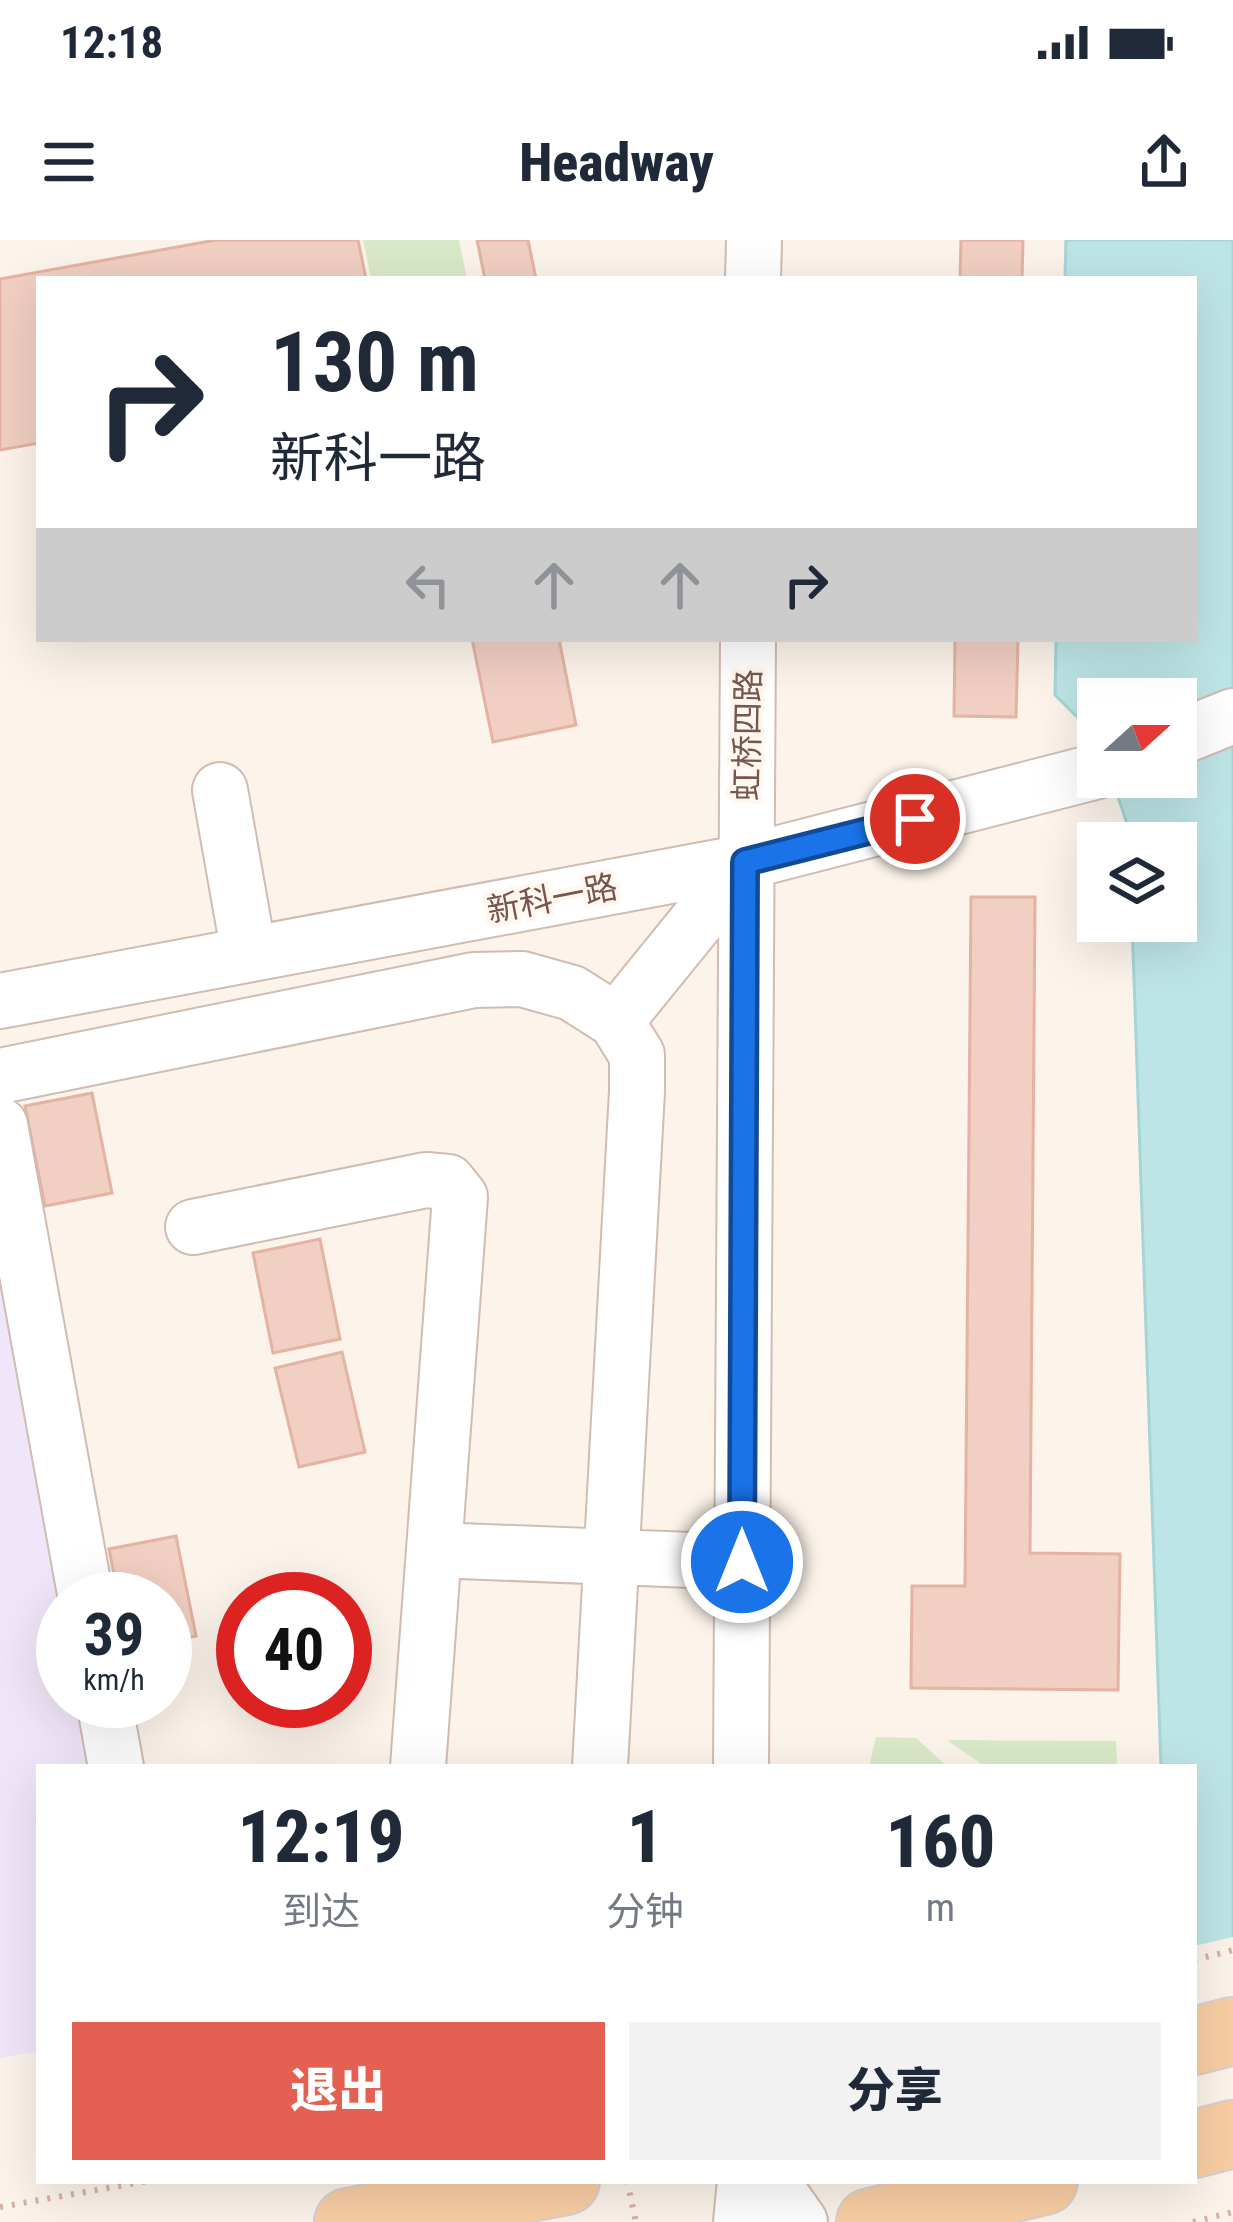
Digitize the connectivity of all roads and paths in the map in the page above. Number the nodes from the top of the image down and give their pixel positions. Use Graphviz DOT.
graph roads {
  1 [pos="754,240"];
  2 [pos="753,276"];
  3 [pos="748,642"];
  4 [pos="1233,716"];
  5 [pos="1197,731"];
  6 [pos="1077,778"];
  7 [pos="220,790"];
  8 [pos="745,862"];
  9 [pos="249,954"];
  10 [pos="0,1001"];
  11 [pos="616,1021"];
  12 [pos="0,1076"];
  13 [pos="0,1125"];
  14 [pos="193,1227"];
  15 [pos="435,1550"];
  16 [pos="611,1557"];
  17 [pos="742,1562"];
  18 [pos="81,1572"];
  19 [pos="109,1728"];
  20 [pos="115,1764"];
  21 [pos="418,1764"];
  22 [pos="600,1764"];
  23 [pos="740,1764"];
  24 [pos="1233,1950"];
  25 [pos="1197,1959"];
  26 [pos="1233,2030"];
  27 [pos="1197,2040"];
  28 [pos="1233,2134"];
  29 [pos="1197,2143"];
  30 [pos="131,2184"];
  31 [pos="550,2184"];
  32 [pos="628,2184"];
  33 [pos="745,2184"];
  34 [pos="773,2184"];
  35 [pos="1031,2184"];
  36 [pos="0,2207"];
  37 [pos="1233,2212"];
  38 [pos="349,2222"];
  39 [pos="636,2222"];
  40 [pos="741,2222"];
  41 [pos="800,2222"];
  42 [pos="870,2222"];
  43 [pos="1193,2222"];
  1 -- 2 [label="street"];
  3 -- 8 [label="street, 虹桥四路"];
  4 -- 5 [label="street"];
  6 -- 8 [label="street, 新科一路"];
  7 -- 9 [label="street"];
  8 -- 9 [label="street, 新科一路"];
  8 -- 11 [label="street"];
  8 -- 17 [label="street, 虹桥四路"];
  9 -- 10 [label="street, 新科一路"];
  11 -- 12 [label="street"];
  11 -- 16 [label="street"];
  13 -- 18 [label="street"];
  14 -- 15 [label="street"];
  15 -- 16 [label="street"];
  15 -- 21 [label="street"];
  16 -- 17 [label="street"];
  16 -- 22 [label="street"];
  17 -- 23 [label="street, 虹桥四路"];
  19 -- 20 [label="street"];
  24 -- 25 [label="path"];
  26 -- 27 [label="main road"];
  28 -- 29 [label="main road"];
  30 -- 36 [label="path"];
  31 -- 38 [label="main road"];
  32 -- 39 [label="path"];
  33 -- 40 [label="street"];
  34 -- 41 [label="street"];
  35 -- 42 [label="main road"];
  37 -- 43 [label="path"];
}
